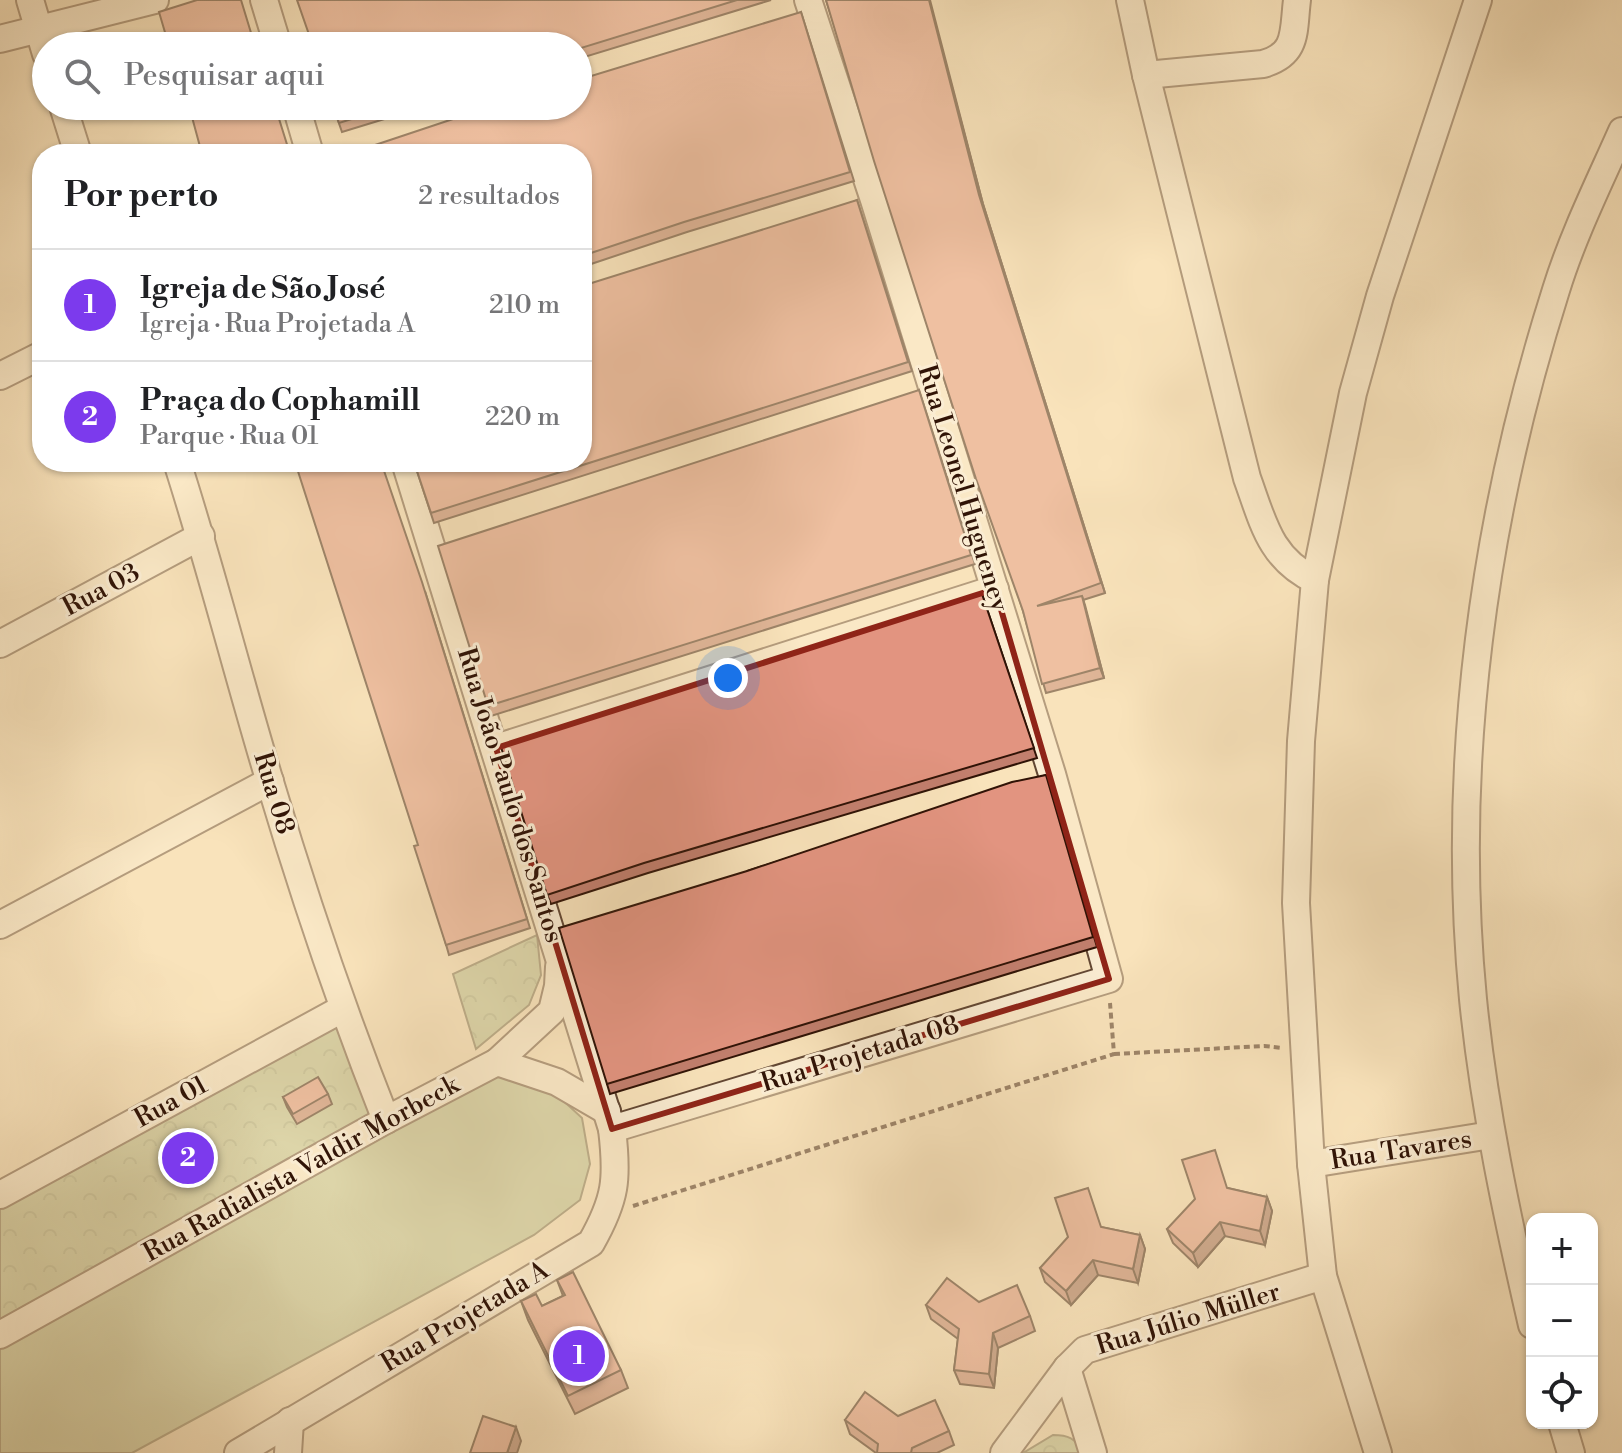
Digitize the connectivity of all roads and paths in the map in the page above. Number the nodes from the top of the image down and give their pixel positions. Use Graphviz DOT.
graph roads {
  1 [pos="30,0"];
  2 [pos="155,0"];
  3 [pos="264,0"];
  4 [pos="1130,0"];
  5 [pos="1297,0"];
  6 [pos="1478,0"];
  7 [pos="810,6"];
  8 [pos="783,21"];
  9 [pos="38,28"];
  10 [pos="39,32"];
  11 [pos="274,32"];
  12 [pos="0,39"];
  13 [pos="1146,75"];
  14 [pos="67,120"];
  15 [pos="300,120"];
  16 [pos="1622,131"];
  17 [pos="75,144"];
  18 [pos="307,144"];
  19 [pos="874,200"];
  20 [pos="845,209"];
  21 [pos="32,360"];
  22 [pos="0,376"];
  23 [pos="933,391"];
  24 [pos="902,401"];
  25 [pos="180,472"];
  26 [pos="409,472"];
  27 [pos="201,536"];
  28 [pos="1315,580"];
  29 [pos="995,589"];
  30 [pos="0,644"];
  31 [pos="496,748"];
  32 [pos="1052,774"];
  33 [pos="270,781"];
  34 [pos="1022,784"];
  35 [pos="0,925"];
  36 [pos="561,941"];
  37 [pos="1109,979"];
  38 [pos="342,1009"];
  39 [pos="1304,1051"];
  40 [pos="1114,1054"];
  41 [pos="497,1062"];
  42 [pos="386,1120"];
  43 [pos="610,1120"];
  44 [pos="1491,1135"];
  45 [pos="1311,1164"];
  46 [pos="0,1195"];
  47 [pos="608,1213"];
  48 [pos="1323,1276"];
  49 [pos="1526,1297"];
  50 [pos="0,1335"];
  51 [pos="1067,1368"];
  52 [pos="290,1421"];
  53 [pos="1564,1429"];
  54 [pos="238,1453"];
  55 [pos="288,1453"];
  56 [pos="1004,1453"];
  57 [pos="1093,1453"];
  58 [pos="1378,1453"];
  59 [pos="1571,1453"];
  1 -- 9 [label="street"];
  2 -- 9 [label="street"];
  3 -- 11 [label="street"];
  4 -- 13 [label="street"];
  5 -- 13 [label="street"];
  6 -- 28 [label="street"];
  7 -- 8 [label="street"];
  7 -- 19 [label="street, Rua Leonel Hugueney"];
  9 -- 10 [label="street"];
  9 -- 12 [label="street"];
  13 -- 28 [label="street"];
  14 -- 17 [label="street"];
  15 -- 18 [label="street"];
  16 -- 44 [label="street"];
  19 -- 20 [label="street"];
  19 -- 23 [label="street, Rua Leonel Hugueney"];
  21 -- 22 [label="street"];
  23 -- 24 [label="street"];
  23 -- 29 [label="street, Rua Leonel Hugueney"];
  25 -- 27 [label="street, Rua 08"];
  26 -- 31 [label="street, Rua João Paulo dos Santos"];
  27 -- 30 [label="street, Rua 03"];
  27 -- 33 [label="street, Rua 08"];
  28 -- 39 [label="street"];
  29 -- 31 [label="street"];
  29 -- 32 [label="street, Rua Leonel Hugueney"];
  31 -- 36 [label="street, Rua João Paulo dos Santos"];
  32 -- 34 [label="street"];
  32 -- 37 [label="street, Rua Leonel Hugueney"];
  33 -- 35 [label="street"];
  33 -- 38 [label="street, Rua 08"];
  36 -- 41 [label="street, Rua Radialista Valdir Morbeck"];
  36 -- 43 [label="street, Rua João Paulo dos Santos"];
  37 -- 40 [label="path"];
  37 -- 43 [label="street, Rua Projetada 08"];
  38 -- 42 [label="street, Rua 08"];
  38 -- 46 [label="street, Rua 01"];
  39 -- 40 [label="path"];
  39 -- 45 [label="street"];
  40 -- 47 [label="path"];
  41 -- 42 [label="street, Rua Radialista Valdir Morbeck"];
  41 -- 43 [label="street"];
  42 -- 50 [label="street, Rua Radialista Valdir Morbeck"];
  43 -- 47 [label="street, Rua Projetada A"];
  44 -- 45 [label="street, Rua Tavares"];
  44 -- 49 [label="street"];
  45 -- 48 [label="street"];
  47 -- 52 [label="street, Rua Projetada A"];
  48 -- 51 [label="street, Rua Júlio Müller"];
  48 -- 58 [label="street"];
  51 -- 56 [label="street, Rua Júlio Müller"];
  51 -- 57 [label="street"];
  52 -- 54 [label="street, Rua Projetada A"];
  52 -- 55 [label="street"];
  53 -- 59 [label="street"];
}
